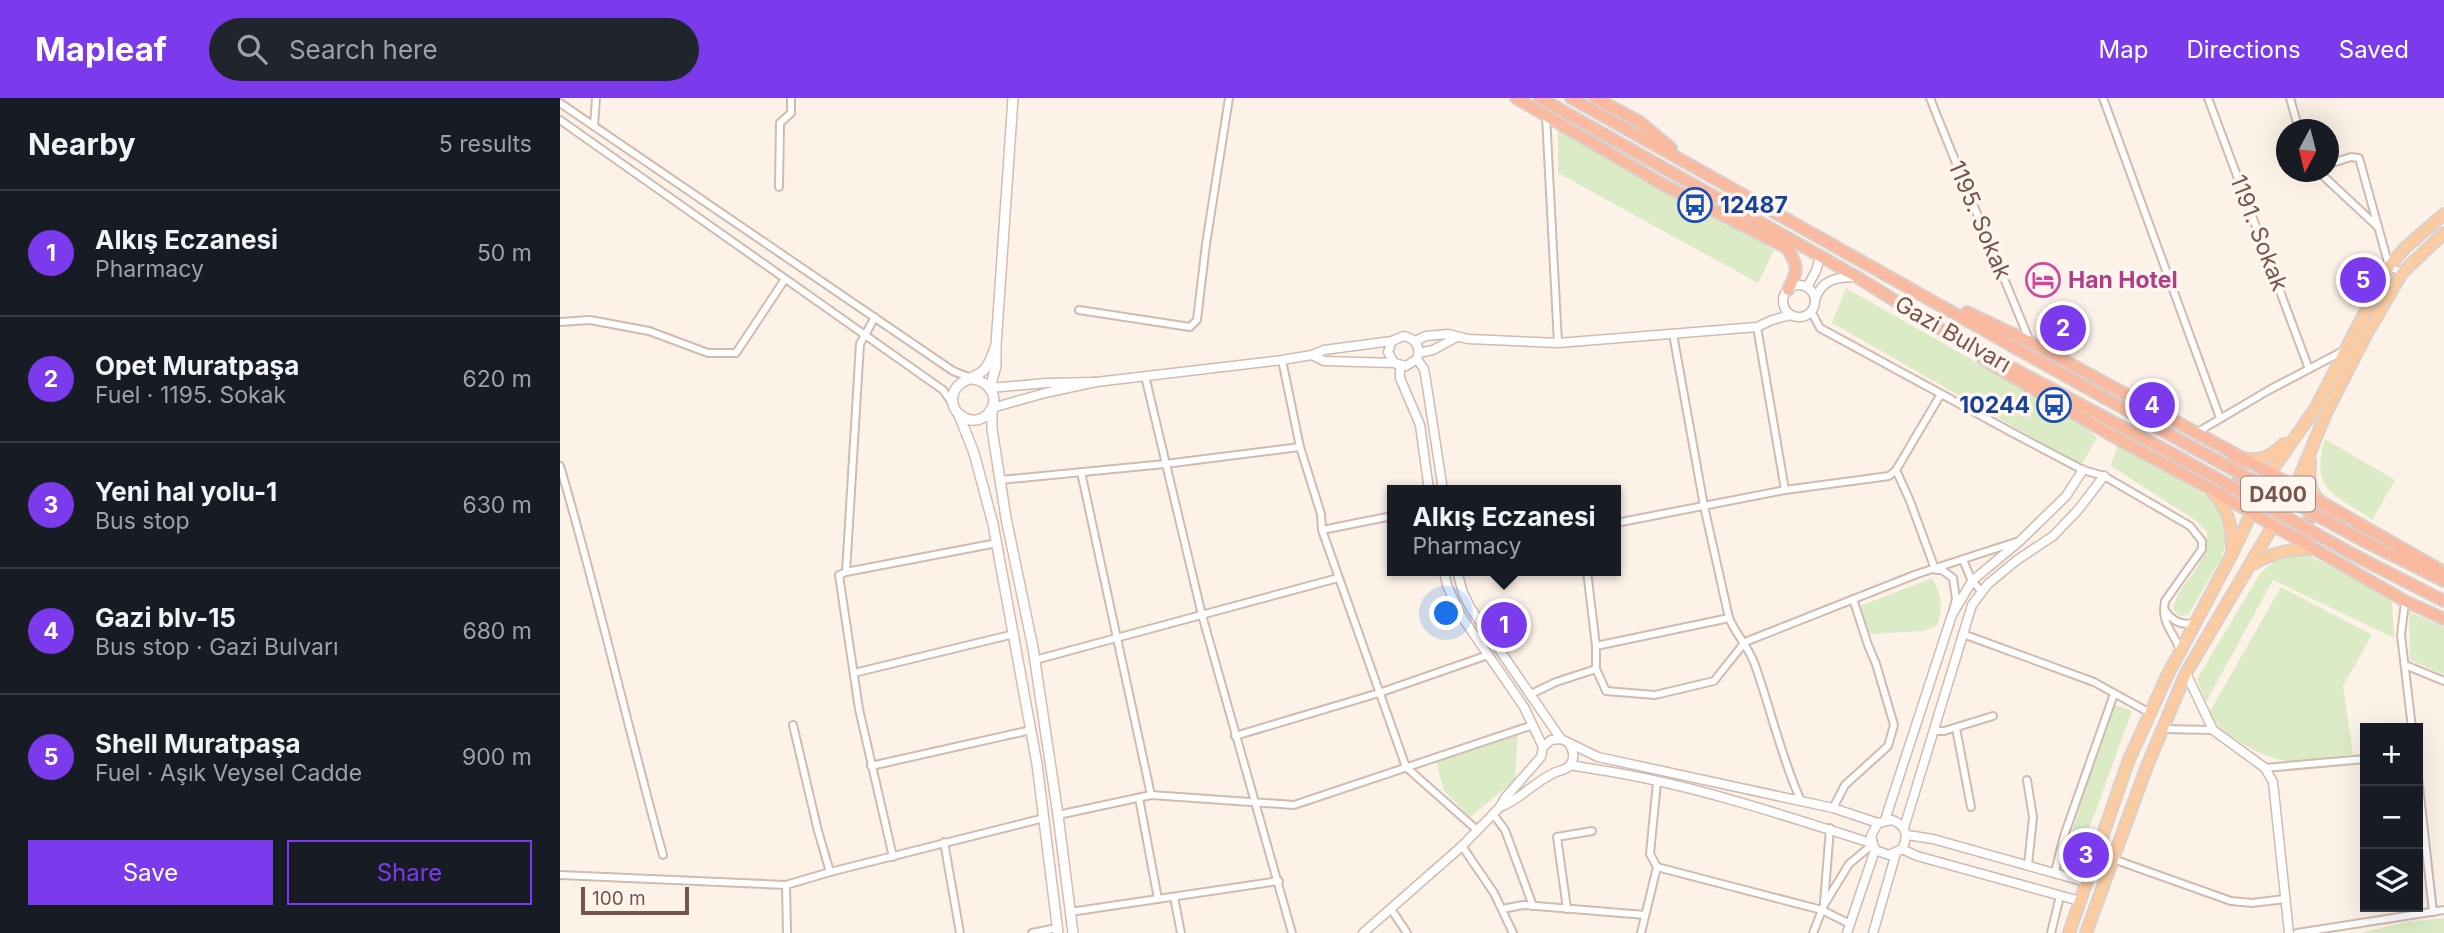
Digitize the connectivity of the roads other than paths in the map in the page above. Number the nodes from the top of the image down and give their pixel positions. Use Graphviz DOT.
graph roads {
  1 [pos="596,98"];
  2 [pos="791,98"];
  3 [pos="1013,98"];
  4 [pos="1229,98"];
  5 [pos="1516,98"];
  6 [pos="1540,98"];
  7 [pos="1570,98"];
  8 [pos="1595,98"];
  9 [pos="1930,98"];
  10 [pos="2103,98"];
  11 [pos="2208,98"];
  12 [pos="2291,98"];
  13 [pos="560,103"];
  14 [pos="1546,116"];
  15 [pos="2296,119"];
  16 [pos="560,120"];
  17 [pos="594,126"];
  18 [pos="2339,160"];
  19 [pos="1692,165"];
  20 [pos="2330,182"];
  21 [pos="779,187"];
  22 [pos="2444,214"];
  23 [pos="2378,227"];
  24 [pos="2444,233"];
  25 [pos="2410,244"];
  26 [pos="2421,254"];
  27 [pos="1820,257"];
  28 [pos="2389,266"];
  29 [pos="2402,274"];
  30 [pos="1857,277"];
  31 [pos="1892,277"];
  32 [pos="785,279"];
  33 [pos="1807,288"];
  34 [pos="1786,294"];
  35 [pos="1815,301"];
  36 [pos="1079,310"];
  37 [pos="1811,311"];
  38 [pos="1791,315"];
  39 [pos="876,317"];
  40 [pos="1772,320"];
  41 [pos="560,322"];
  42 [pos="1757,327"];
  43 [pos="1947,333"];
  44 [pos="1673,334"];
  45 [pos="865,335"];
  46 [pos="1457,337"];
  47 [pos="1392,341"];
  48 [pos="1415,341"];
  49 [pos="2030,342"];
  50 [pos="1558,343"];
  51 [pos="996,345"];
  52 [pos="2347,349"];
  53 [pos="1312,355"];
  54 [pos="1418,356"];
  55 [pos="1282,360"];
  56 [pos="1397,365"];
  57 [pos="2309,369"];
  58 [pos="1145,376"];
  59 [pos="972,379"];
  60 [pos="1096,382"];
  61 [pos="990,388"];
  62 [pos="1941,394"];
  63 [pos="952,403"];
  64 [pos="992,408"];
  65 [pos="959,415"];
  66 [pos="2220,418"];
  67 [pos="2297,432"];
  68 [pos="2196,433"];
  69 [pos="1300,447"];
  70 [pos="2311,447"];
  71 [pos="2227,449"];
  72 [pos="2242,458"];
  73 [pos="1165,464"];
  74 [pos="560,466"];
  75 [pos="1896,470"];
  76 [pos="2083,470"];
  77 [pos="1081,472"];
  78 [pos="2270,473"];
  79 [pos="2104,476"];
  80 [pos="1000,480"];
  81 [pos="1428,485"];
  82 [pos="1442,485"];
  83 [pos="2205,486"];
  84 [pos="2295,488"];
  85 [pos="1785,490"];
  86 [pos="2323,502"];
  87 [pos="1704,506"];
  88 [pos="2250,512"];
  89 [pos="1387,517"];
  90 [pos="2347,517"];
  91 [pos="1621,522"];
  92 [pos="2274,527"];
  93 [pos="1322,530"];
  94 [pos="2021,540"];
  95 [pos="997,543"];
  96 [pos="2311,548"];
  97 [pos="2232,554"];
  98 [pos="1963,560"];
  99 [pos="2251,566"];
  100 [pos="1935,569"];
  101 [pos="1926,571"];
  102 [pos="846,572"];
  103 [pos="2444,572"];
  104 [pos="1445,576"];
  105 [pos="1458,576"];
  106 [pos="1588,576"];
  107 [pos="1338,578"];
  108 [pos="1972,581"];
  109 [pos="2444,581"];
  110 [pos="1982,592"];
  111 [pos="1853,599"];
  112 [pos="2405,601"];
  113 [pos="2444,601"];
  114 [pos="2164,609"];
  115 [pos="1202,615"];
  116 [pos="1952,615"];
  117 [pos="1729,618"];
  118 [pos="2444,619"];
  119 [pos="2196,622"];
  120 [pos="1014,634"];
  121 [pos="1963,634"];
  122 [pos="1116,638"];
  123 [pos="1745,642"];
  124 [pos="1596,646"];
  125 [pos="2180,652"];
  126 [pos="1488,655"];
  127 [pos="1035,660"];
  128 [pos="2405,665"];
  129 [pos="1596,669"];
  130 [pos="854,673"];
  131 [pos="2186,673"];
  132 [pos="2444,681"];
  133 [pos="1379,693"];
  134 [pos="1531,694"];
  135 [pos="2114,694"];
  136 [pos="2150,713"];
  137 [pos="1993,716"];
  138 [pos="2411,723"];
  139 [pos="793,724"];
  140 [pos="1533,725"];
  141 [pos="1956,728"];
  142 [pos="2164,729"];
  143 [pos="1031,730"];
  144 [pos="2213,730"];
  145 [pos="1934,731"];
  146 [pos="1235,736"];
  147 [pos="1562,739"];
  148 [pos="1570,745"];
  149 [pos="1542,747"];
  150 [pos="1541,758"];
  151 [pos="2360,759"];
  152 [pos="1570,765"];
  153 [pos="871,766"];
  154 [pos="1406,767"];
  155 [pos="2264,768"];
  156 [pos="1556,772"];
  157 [pos="2027,780"];
  158 [pos="1657,782"];
  159 [pos="2419,786"];
  160 [pos="1151,796"];
  161 [pos="1139,798"];
  162 [pos="1801,801"];
  163 [pos="1254,803"];
  164 [pos="1971,807"];
  165 [pos="1833,808"];
  166 [pos="1497,811"];
  167 [pos="1058,815"];
  168 [pos="1044,818"];
  169 [pos="1881,821"];
  170 [pos="1830,828"];
  171 [pos="1477,830"];
  172 [pos="1592,831"];
  173 [pos="1905,832"];
  174 [pos="944,842"];
  175 [pos="1462,846"];
  176 [pos="1873,846"];
  177 [pos="1899,851"];
  178 [pos="663,855"];
  179 [pos="893,857"];
  180 [pos="2113,859"];
  181 [pos="2028,865"];
  182 [pos="1657,867"];
  183 [pos="830,872"];
  184 [pos="2055,872"];
  185 [pos="560,875"];
  186 [pos="1279,881"];
  187 [pos="2087,882"];
  188 [pos="786,886"];
  189 [pos="2060,896"];
  190 [pos="1174,897"];
  191 [pos="2285,898"];
  192 [pos="1158,899"];
  193 [pos="2080,901"];
  194 [pos="1533,906"];
  195 [pos="1823,907"];
  196 [pos="1391,909"];
  197 [pos="1502,909"];
  198 [pos="1567,909"];
  199 [pos="2444,910"];
  200 [pos="1070,912"];
  201 [pos="2432,912"];
  202 [pos="1645,915"];
  203 [pos="1848,929"];
  204 [pos="1057,930"];
  205 [pos="787,933"];
  206 [pos="960,933"];
  207 [pos="1032,933"];
  208 [pos="1073,933"];
  209 [pos="1181,933"];
  210 [pos="1292,933"];
  211 [pos="1363,933"];
  212 [pos="1407,933"];
  213 [pos="1513,933"];
  214 [pos="1641,933"];
  215 [pos="1813,933"];
  216 [pos="1873,933"];
  217 [pos="2051,933"];
  218 [pos="2069,933"];
  219 [pos="2085,933"];
  220 [pos="2289,933"];
  221 [pos="2297,933"];
  1 -- 17 [label="street"];
  2 -- 21 [label="street"];
  3 -- 51 [label="main road"];
  4 -- 36 [label="street"];
  5 -- 14 [label="highway"];
  6 -- 27 [label="highway, Gazi Bulvarı / D400"];
  7 -- 19 [label="highway, Gazi Bulvarı / D400"];
  8 -- 19 [label="highway"];
  9 -- 49 [label="street, 1195. Sokak"];
  10 -- 66 [label="street"];
  11 -- 57 [label="street, 1191. Sokak"];
  12 -- 15 [label="street"];
  13 -- 17 [label="street"];
  14 -- 34 [label="highway"];
  14 -- 50 [label="street"];
  16 -- 32 [label="street"];
  17 -- 39 [label="street"];
  18 -- 23 [label="street"];
  19 -- 31 [label="highway, Gazi Bulvarı / D400"];
  20 -- 23 [label="street"];
  22 -- 25 [label="main road"];
  23 -- 28 [label="street"];
  24 -- 26 [label="main road"];
  25 -- 26 [label="main road"];
  25 -- 28 [label="main road"];
  26 -- 29 [label="main road"];
  27 -- 30 [label="highway, Gazi Bulvarı / D400"];
  27 -- 33 [label="street"];
  28 -- 29 [label="street"];
  28 -- 52 [label="main road"];
  29 -- 70 [label="main road"];
  30 -- 35 [label="street"];
  30 -- 43 [label="highway, Gazi Bulvarı / D400"];
  31 -- 49 [label="highway"];
  31 -- 109 [label="highway, Gazi Bulvarı / D400, bridge"];
  32 -- 41 [label="street"];
  32 -- 45 [label="street"];
  33 -- 34 [label="street"];
  33 -- 35 [label="street"];
  34 -- 38 [label="street"];
  34 -- 40 [label="street"];
  35 -- 37 [label="street"];
  37 -- 38 [label="street"];
  37 -- 62 [label="street"];
  38 -- 40 [label="street"];
  39 -- 45 [label="street"];
  39 -- 59 [label="street"];
  40 -- 42 [label="street"];
  42 -- 44 [label="street"];
  42 -- 85 [label="street"];
  43 -- 83 [label="highway"];
  43 -- 113 [label="highway, Gazi Bulvarı / D400, bridge"];
  44 -- 50 [label="street"];
  44 -- 87 [label="street"];
  45 -- 63 [label="street"];
  45 -- 102 [label="street"];
  46 -- 48 [label="street"];
  46 -- 50 [label="street"];
  46 -- 54 [label="street"];
  47 -- 48 [label="street"];
  47 -- 53 [label="street"];
  47 -- 56 [label="street"];
  48 -- 54 [label="street"];
  49 -- 68 [label="highway"];
  51 -- 59 [label="main road"];
  51 -- 61 [label="main road"];
  52 -- 57 [label="street"];
  52 -- 67 [label="main road"];
  53 -- 55 [label="street"];
  53 -- 56 [label="street"];
  54 -- 56 [label="street"];
  54 -- 82 [label="street"];
  55 -- 58 [label="street"];
  55 -- 69 [label="street"];
  56 -- 81 [label="street"];
  57 -- 66 [label="street"];
  58 -- 60 [label="street"];
  58 -- 73 [label="street"];
  59 -- 61 [label="main road"];
  59 -- 63 [label="main road"];
  60 -- 61 [label="street"];
  60 -- 64 [label="street"];
  61 -- 64 [label="main road"];
  62 -- 75 [label="street"];
  62 -- 76 [label="street"];
  63 -- 65 [label="main road"];
  64 -- 65 [label="main road"];
  64 -- 80 [label="main road"];
  65 -- 95 [label="main road"];
  66 -- 68 [label="street"];
  67 -- 72 [label="main road"];
  67 -- 78 [label="main road"];
  68 -- 71 [label="highway"];
  69 -- 73 [label="street"];
  69 -- 93 [label="street"];
  70 -- 84 [label="main road"];
  70 -- 86 [label="main road"];
  71 -- 72 [label="highway"];
  71 -- 83 [label="highway"];
  72 -- 78 [label="highway"];
  73 -- 77 [label="street"];
  73 -- 115 [label="street"];
  74 -- 178 [label="street"];
  75 -- 85 [label="street"];
  75 -- 100 [label="street"];
  76 -- 79 [label="street"];
  76 -- 94 [label="street"];
  77 -- 80 [label="street"];
  77 -- 122 [label="street"];
  78 -- 84 [label="highway"];
  78 -- 88 [label="main road"];
  79 -- 110 [label="street"];
  79 -- 114 [label="street"];
  80 -- 127 [label="main road"];
  83 -- 88 [label="highway"];
  83 -- 97 [label="main road"];
  84 -- 86 [label="highway"];
  84 -- 92 [label="main road"];
  85 -- 87 [label="street"];
  86 -- 90 [label="highway"];
  87 -- 91 [label="street"];
  87 -- 117 [label="street"];
  88 -- 92 [label="highway"];
  88 -- 97 [label="main road"];
  89 -- 93 [label="street"];
  90 -- 96 [label="highway"];
  90 -- 103 [label="highway"];
  92 -- 96 [label="highway"];
  92 -- 99 [label="main road"];
  93 -- 107 [label="street"];
  94 -- 98 [label="street"];
  94 -- 108 [label="street"];
  95 -- 102 [label="street"];
  95 -- 120 [label="main road"];
  96 -- 99 [label="main road"];
  96 -- 112 [label="highway"];
  97 -- 119 [label="main road"];
  98 -- 100 [label="street"];
  98 -- 108 [label="street"];
  99 -- 131 [label="main road"];
  100 -- 101 [label="street"];
  101 -- 111 [label="street"];
  101 -- 116 [label="street"];
  102 -- 130 [label="street"];
  104 -- 126 [label="street"];
  105 -- 134 [label="street"];
  106 -- 124 [label="street"];
  107 -- 115 [label="street"];
  107 -- 133 [label="street"];
  108 -- 110 [label="street"];
  108 -- 116 [label="street"];
  110 -- 121 [label="street"];
  111 -- 123 [label="street"];
  111 -- 165 [label="street"];
  112 -- 118 [label="highway"];
  112 -- 128 [label="street"];
  114 -- 119 [label="street"];
  114 -- 125 [label="street"];
  115 -- 122 [label="street"];
  115 -- 146 [label="street"];
  116 -- 169 [label="street"];
  117 -- 123 [label="street"];
  117 -- 124 [label="street"];
  119 -- 125 [label="main road"];
  120 -- 130 [label="street"];
  120 -- 143 [label="main road"];
  121 -- 135 [label="street"];
  121 -- 145 [label="street"];
  122 -- 127 [label="street"];
  122 -- 160 [label="street"];
  123 -- 129 [label="street"];
  123 -- 162 [label="street"];
  124 -- 129 [label="street"];
  125 -- 136 [label="main road"];
  126 -- 133 [label="street"];
  126 -- 140 [label="street"];
  127 -- 167 [label="main road"];
  128 -- 132 [label="street"];
  128 -- 138 [label="street"];
  129 -- 134 [label="street"];
  130 -- 153 [label="street"];
  131 -- 142 [label="main road"];
  131 -- 144 [label="street"];
  133 -- 146 [label="street"];
  133 -- 154 [label="street"];
  134 -- 147 [label="street"];
  135 -- 136 [label="street"];
  135 -- 184 [label="street"];
  136 -- 187 [label="main road"];
  137 -- 141 [label="street"];
  139 -- 183 [label="street"];
  140 -- 149 [label="street"];
  140 -- 154 [label="street"];
  141 -- 145 [label="street"];
  141 -- 164 [label="street"];
  142 -- 144 [label="street"];
  142 -- 180 [label="main road"];
  143 -- 153 [label="street"];
  143 -- 168 [label="main road"];
  144 -- 155 [label="street"];
  145 -- 173 [label="street"];
  146 -- 163 [label="street"];
  147 -- 148 [label="street"];
  147 -- 149 [label="street"];
  148 -- 152 [label="street"];
  148 -- 162 [label="street"];
  149 -- 150 [label="street"];
  150 -- 156 [label="street"];
  150 -- 166 [label="street"];
  151 -- 155 [label="street"];
  152 -- 156 [label="street"];
  152 -- 158 [label="street"];
  153 -- 179 [label="street"];
  154 -- 163 [label="street"];
  154 -- 171 [label="street"];
  155 -- 191 [label="street"];
  156 -- 166 [label="street"];
  157 -- 181 [label="street"];
  158 -- 170 [label="street"];
  158 -- 182 [label="street"];
  159 -- 201 [label="street"];
  160 -- 161 [label="street"];
  160 -- 163 [label="street"];
  161 -- 167 [label="street"];
  161 -- 192 [label="street"];
  162 -- 165 [label="street"];
  163 -- 186 [label="street"];
  165 -- 169 [label="street"];
  166 -- 171 [label="street"];
  166 -- 194 [label="street"];
  167 -- 200 [label="main road"];
  168 -- 174 [label="street"];
  168 -- 204 [label="main road"];
  169 -- 173 [label="street"];
  169 -- 176 [label="street"];
  170 -- 176 [label="street"];
  170 -- 195 [label="street"];
  171 -- 175 [label="street"];
  172 -- 198 [label="street"];
  173 -- 177 [label="street"];
  173 -- 181 [label="street"];
  174 -- 179 [label="street"];
  174 -- 206 [label="street"];
  175 -- 196 [label="street"];
  175 -- 197 [label="street"];
  176 -- 177 [label="street"];
  176 -- 195 [label="street"];
  176 -- 203 [label="street"];
  177 -- 189 [label="street"];
  177 -- 216 [label="street"];
  179 -- 183 [label="street"];
  180 -- 191 [label="street"];
  180 -- 219 [label="main road"];
  181 -- 184 [label="street"];
  182 -- 195 [label="street"];
  182 -- 202 [label="street"];
  183 -- 188 [label="street"];
  184 -- 187 [label="street"];
  185 -- 188 [label="street"];
  186 -- 190 [label="street"];
  186 -- 210 [label="street"];
  187 -- 193 [label="main road"];
  188 -- 205 [label="street"];
  189 -- 193 [label="street"];
  189 -- 217 [label="street"];
  190 -- 192 [label="street"];
  190 -- 209 [label="street"];
  191 -- 220 [label="street"];
  192 -- 200 [label="street"];
  193 -- 218 [label="main road"];
  194 -- 197 [label="street"];
  194 -- 198 [label="street"];
  195 -- 203 [label="street"];
  195 -- 215 [label="street"];
  196 -- 211 [label="street"];
  196 -- 212 [label="street"];
  197 -- 213 [label="street"];
  198 -- 202 [label="street"];
  199 -- 201 [label="street"];
  200 -- 208 [label="main road"];
  201 -- 221 [label="street"];
  202 -- 214 [label="street"];
  204 -- 207 [label="street"];
}
